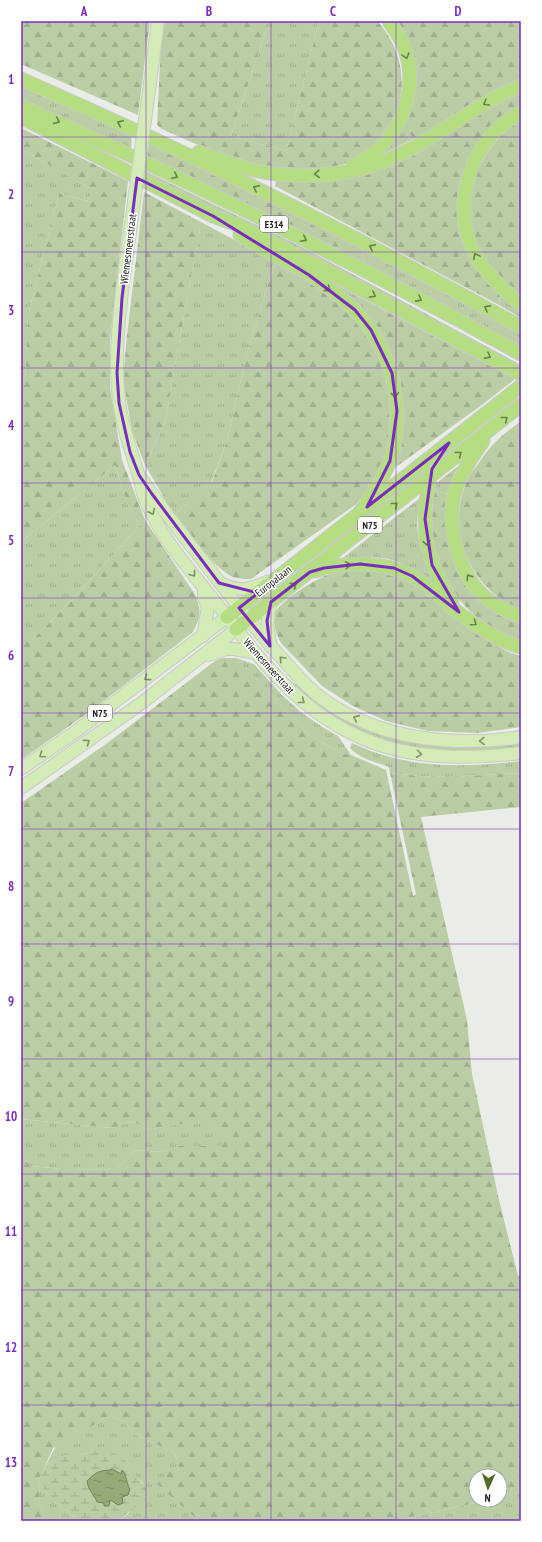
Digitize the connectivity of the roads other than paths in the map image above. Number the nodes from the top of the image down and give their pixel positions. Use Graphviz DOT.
graph roads {
  1 [pos="158,21"];
  2 [pos="389,21"];
  3 [pos="21,79"];
  4 [pos="521,86"];
  5 [pos="21,106"];
  6 [pos="521,113"];
  7 [pos="21,117"];
  8 [pos="155,139"];
  9 [pos="335,173"];
  10 [pos="213,216"];
  11 [pos="521,305"];
  12 [pos="521,327"];
  13 [pos="521,354"];
  14 [pos="521,374"];
  15 [pos="517,390"];
  16 [pos="521,405"];
  17 [pos="488,432"];
  18 [pos="449,443"];
  19 [pos="139,475"];
  20 [pos="430,477"];
  21 [pos="361,511"];
  22 [pos="310,572"];
  23 [pos="274,580"];
  24 [pos="220,582"];
  25 [pos="203,587"];
  26 [pos="271,602"];
  27 [pos="239,608"];
  28 [pos="459,612"];
  29 [pos="521,617"];
  30 [pos="227,618"];
  31 [pos="248,620"];
  32 [pos="236,629"];
  33 [pos="203,636"];
  34 [pos="270,646"];
  35 [pos="521,647"];
  36 [pos="256,653"];
  37 [pos="201,657"];
  38 [pos="521,737"];
  39 [pos="521,753"];
  40 [pos="21,769"];
  41 [pos="21,788"];
  1 -- 19 [label="main road, Wiemesmeerstraat, bridge"];
  2 -- 9 [label="highway, one-way"];
  8 -- 3 [label="highway, E314, one-way"];
  4 -- 9 [label="highway, one-way"];
  5 -- 13 [label="highway, E314, one-way"];
  11 -- 6 [label="highway, one-way"];
  7 -- 10 [label="highway"];
  9 -- 8 [label="highway, one-way"];
  12 -- 8 [label="highway, E314, one-way"];
  10 -- 14 [label="highway, one-way"];
  10 -- 21 [label="highway, one-way"];
  15 -- 18 [label="highway, Europalaan / N75"];
  17 -- 16 [label="highway, Europalaan / N75, one-way"];
  20 -- 17 [label="highway, Europalaan / N75, one-way"];
  29 -- 17 [label="highway, one-way"];
  18 -- 20 [label="highway"];
  18 -- 21 [label="highway, Europalaan / N75"];
  19 -- 24 [label="main road, Wiemesmeerstraat"];
  19 -- 25 [label="main road, Wiemesmeerstraat, one-way"];
  22 -- 20 [label="highway, Europalaan / N75, one-way"];
  20 -- 28 [label="highway, one-way"];
  21 -- 23 [label="highway, Europalaan / N75"];
  26 -- 22 [label="highway, Europalaan / N75, one-way"];
  22 -- 28 [label="highway, one-way"];
  23 -- 24 [label="main road"];
  23 -- 27 [label="highway, Europalaan / N75"];
  24 -- 27 [label="main road, Wiemesmeerstraat"];
  25 -- 30 [label="main road, Wiemesmeerstraat"];
  25 -- 33 [label="main road"];
  26 -- 31 [label="highway, Europalaan / N75"];
  26 -- 34 [label="main road"];
  27 -- 30 [label="highway, Europalaan / N75"];
  27 -- 31 [label="main road, Wiemesmeerstraat"];
  28 -- 35 [label="highway, one-way"];
  30 -- 32 [label="main road, Wiemesmeerstraat"];
  30 -- 33 [label="main road, Europalaan / N75"];
  31 -- 32 [label="highway, Europalaan / N75"];
  31 -- 34 [label="main road, Wiemesmeerstraat"];
  32 -- 36 [label="main road, Wiemesmeerstraat"];
  32 -- 37 [label="main road, Europalaan / N75"];
  33 -- 40 [label="main road, Europalaan / N75, one-way"];
  38 -- 34 [label="main road, Wiemesmeerstraat, one-way"];
  36 -- 37 [label="main road"];
  36 -- 39 [label="main road, Wiemesmeerstraat, one-way"];
  41 -- 37 [label="main road, Europalaan / N75, one-way"];
}
